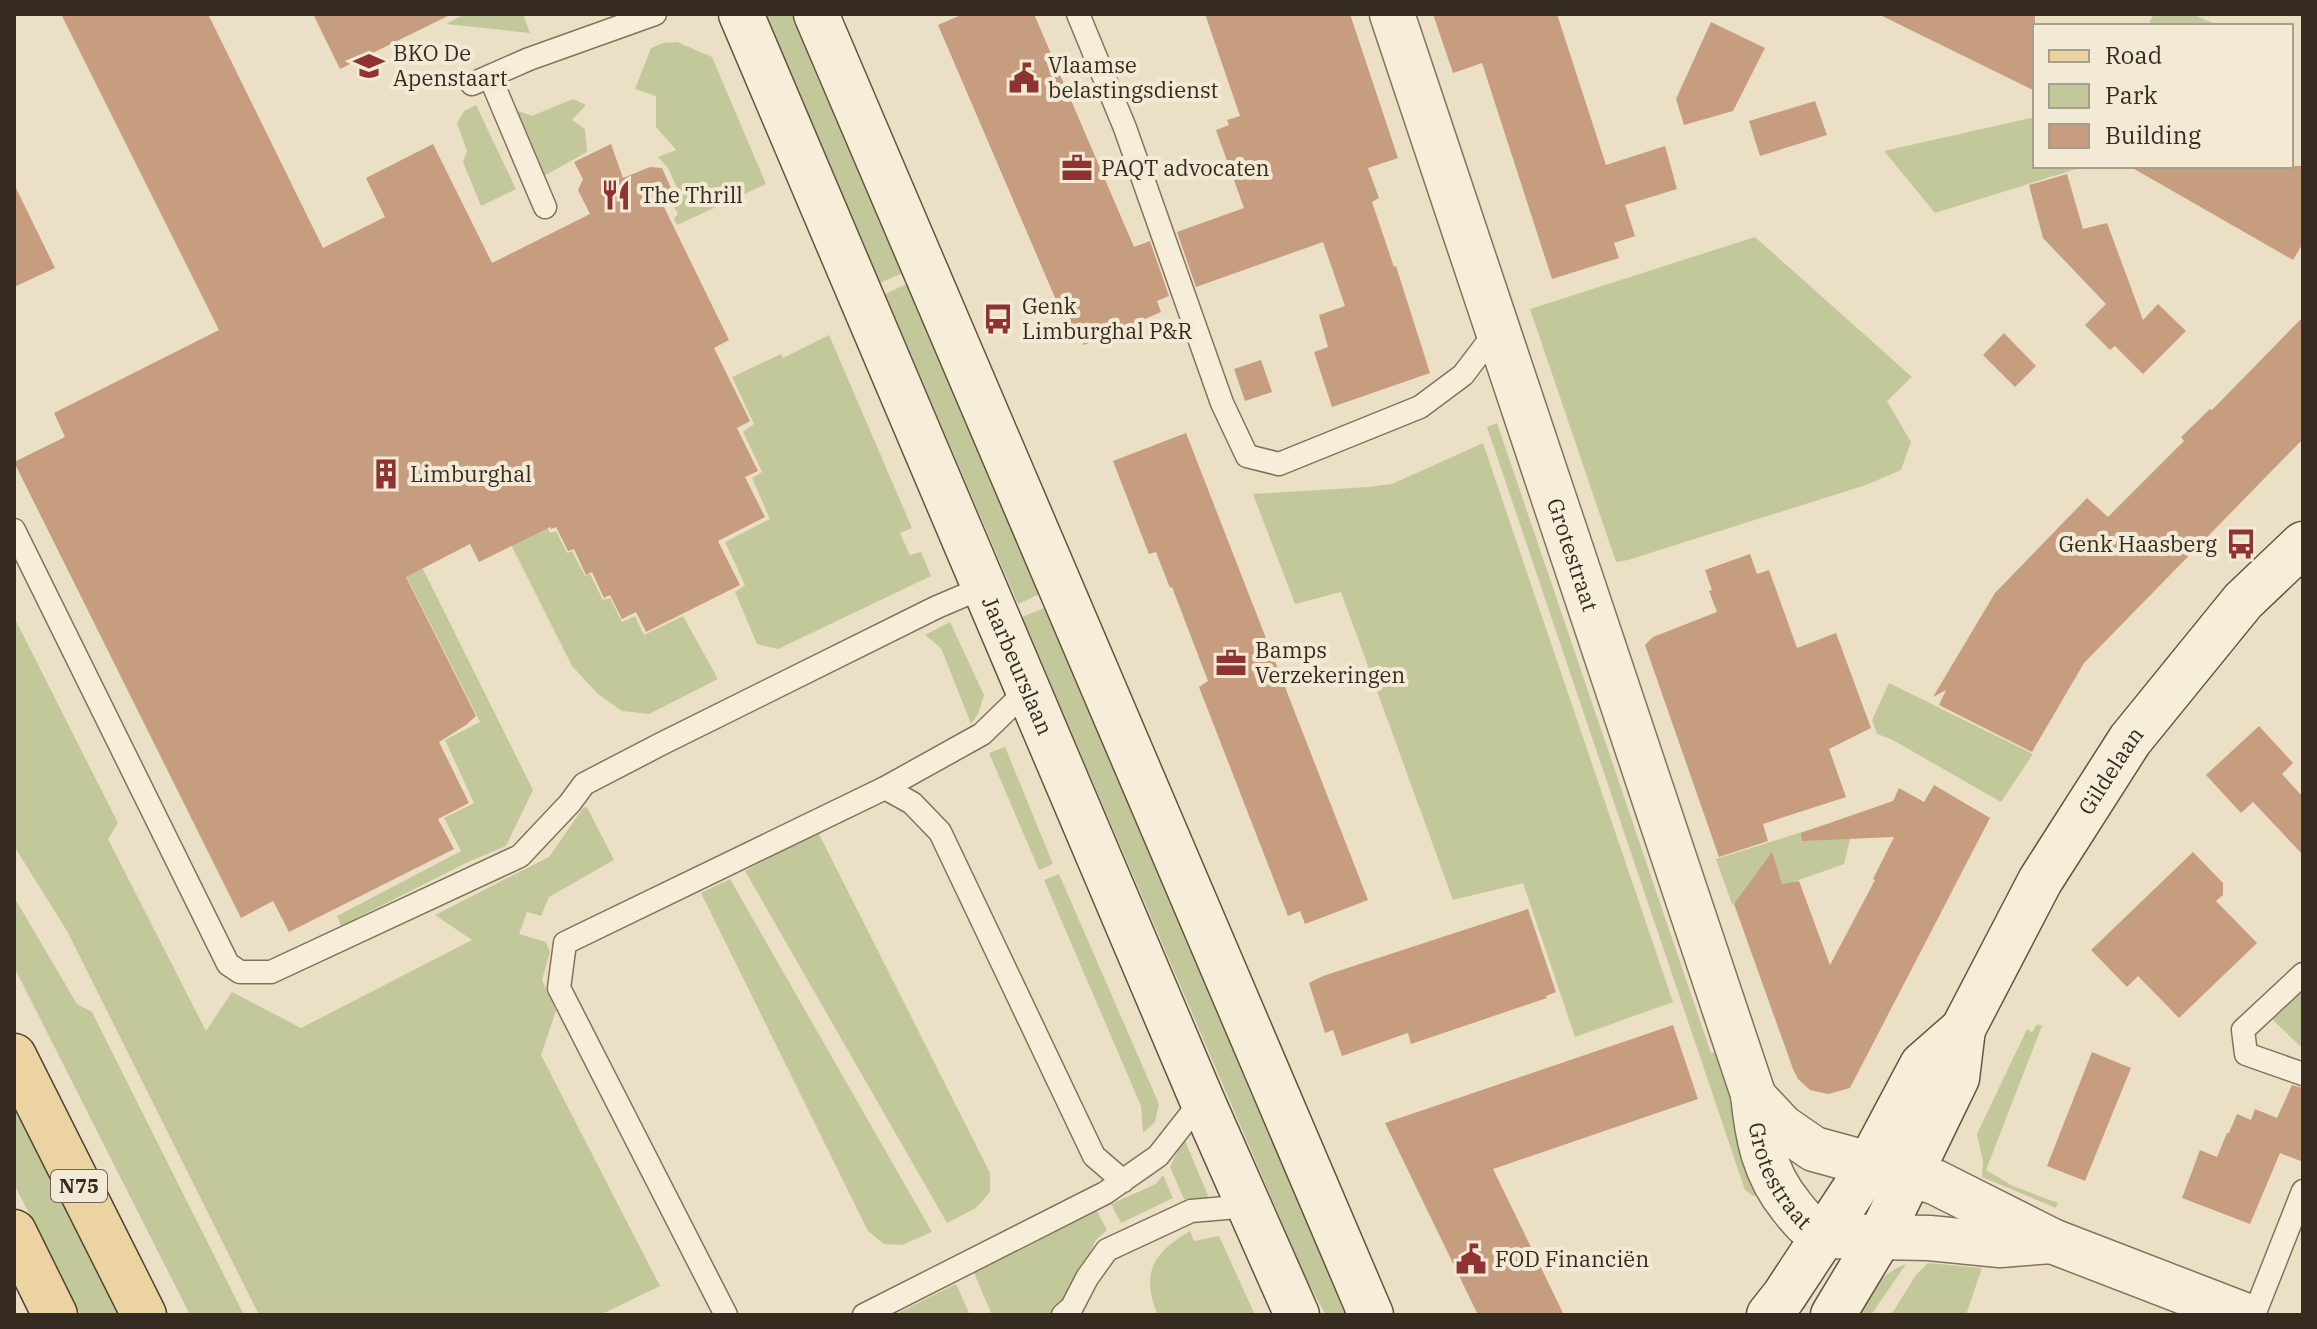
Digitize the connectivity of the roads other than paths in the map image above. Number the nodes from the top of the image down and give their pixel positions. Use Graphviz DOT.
graph roads {
  1 [pos="655,14"];
  2 [pos="741,14"];
  3 [pos="816,14"];
  4 [pos="1078,14"];
  5 [pos="1392,14"];
  6 [pos="545,207"];
  7 [pos="1498,329"];
  8 [pos="14,530"];
  9 [pos="2303,544"];
  10 [pos="984,587"];
  11 [pos="1025,682"];
  12 [pos="885,788"];
  13 [pos="2303,974"];
  14 [pos="1963,1029"];
  15 [pos="14,1056"];
  16 [pos="2303,1074"];
  17 [pos="1753,1096"];
  18 [pos="1202,1100"];
  19 [pos="1869,1164"];
  20 [pos="1912,1176"];
  21 [pos="1123,1181"];
  22 [pos="2303,1191"];
  23 [pos="1249,1206"];
  24 [pos="14,1232"];
  25 [pos="1823,1236"];
  26 [pos="1880,1237"];
  27 [pos="2052,1241"];
  28 [pos="2234,1313"];
  29 [pos="55,1315"];
  30 [pos="144,1315"];
  31 [pos="726,1315"];
  32 [pos="864,1315"];
  33 [pos="1063,1315"];
  34 [pos="1297,1315"];
  35 [pos="1371,1315"];
  36 [pos="1769,1315"];
  37 [pos="1833,1315"];
  1 -- 6 [label="lane"];
  2 -- 10 [label="street, Jaarbeurslaan"];
  3 -- 35 [label="street"];
  4 -- 7 [label="lane"];
  5 -- 7 [label="street, Grotestraat"];
  7 -- 17 [label="street, Grotestraat"];
  8 -- 10 [label="lane"];
  9 -- 14 [label="street, Gildelaan"];
  10 -- 11 [label="street, Jaarbeurslaan"];
  11 -- 12 [label="lane"];
  11 -- 18 [label="street, Jaarbeurslaan"];
  12 -- 21 [label="lane"];
  12 -- 31 [label="lane"];
  13 -- 16 [label="lane"];
  14 -- 19 [label="street, Gildelaan"];
  14 -- 20 [label="street, Gildelaan"];
  15 -- 30 [label="main road, N75"];
  17 -- 19 [label="street, Grotestraat"];
  17 -- 25 [label="street, Grotestraat"];
  18 -- 21 [label="lane"];
  18 -- 23 [label="street, Jaarbeurslaan"];
  19 -- 20 [label="street, Grotestraat"];
  19 -- 25 [label="street, Gildelaan"];
  20 -- 26 [label="street, Gildelaan"];
  20 -- 27 [label="street, Grotestraat"];
  21 -- 32 [label="lane"];
  22 -- 28 [label="lane"];
  23 -- 33 [label="lane"];
  23 -- 34 [label="street, Jaarbeurslaan"];
  24 -- 29 [label="main road"];
  25 -- 26 [label="street, Grotestraat"];
  25 -- 36 [label="street, Gildelaan"];
  26 -- 27 [label="street, Grotestraat"];
  26 -- 37 [label="street, Gildelaan"];
  27 -- 28 [label="street, Grotestraat"];
}
